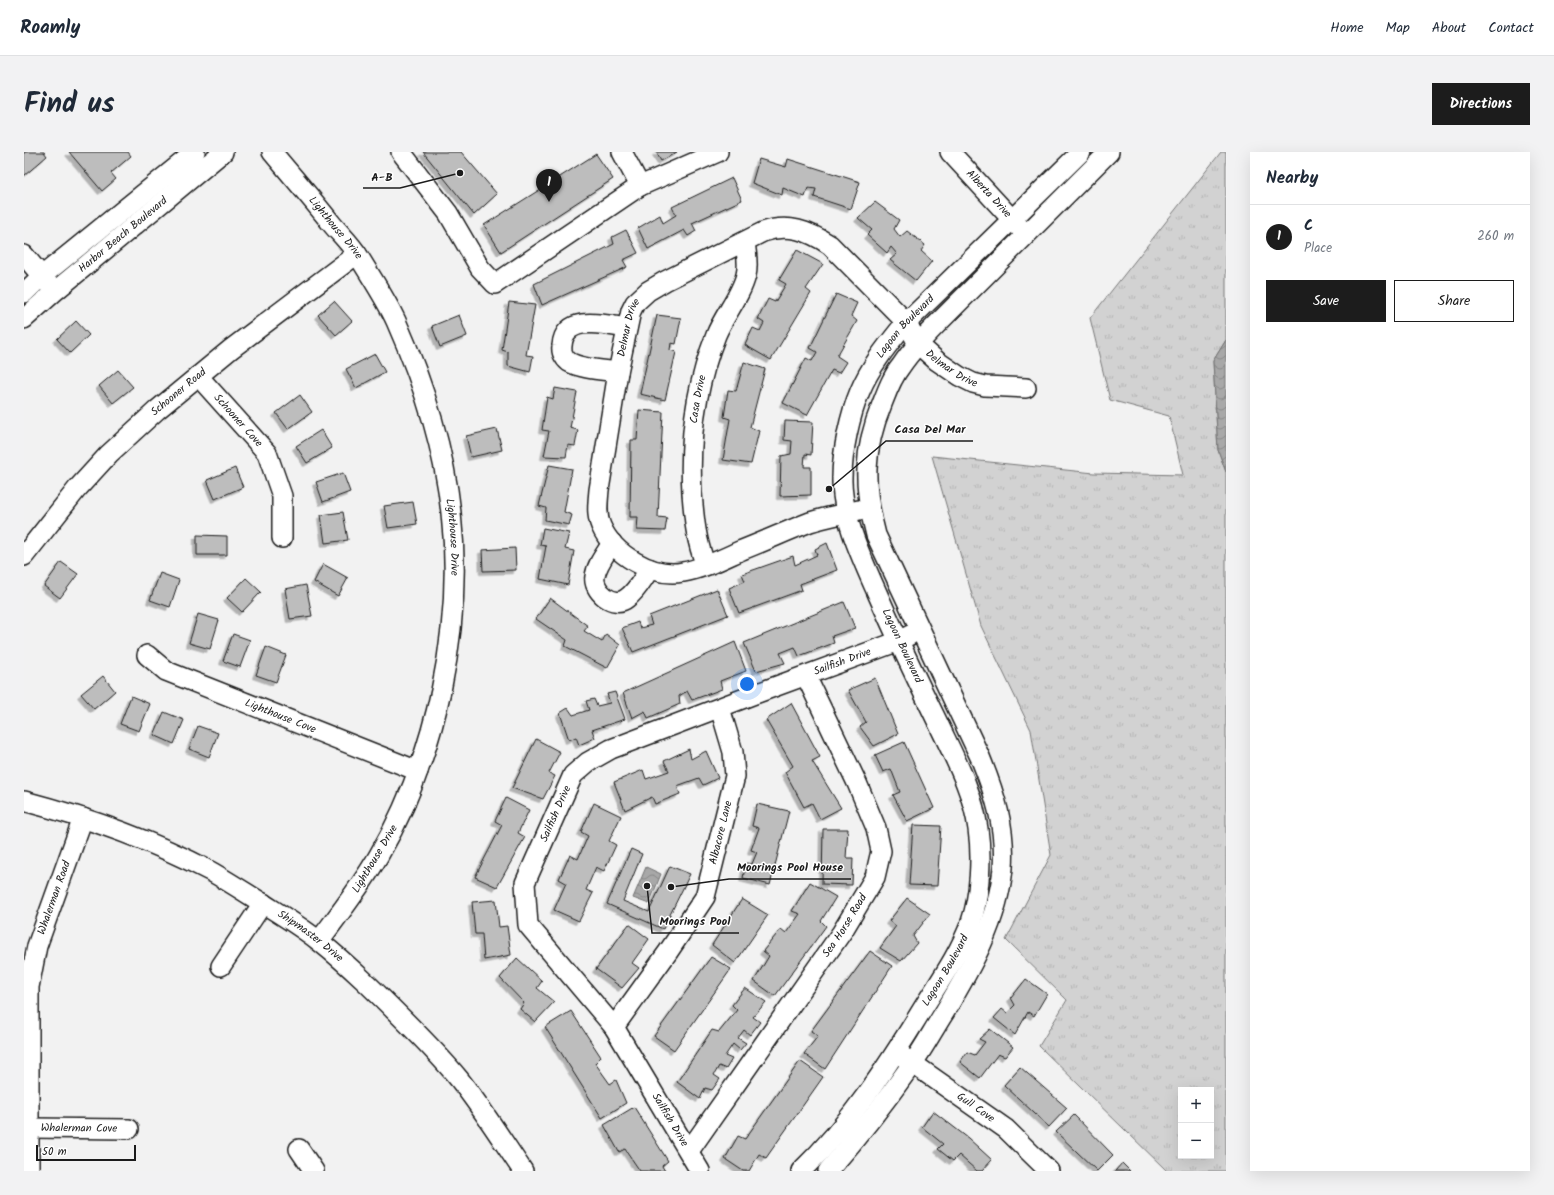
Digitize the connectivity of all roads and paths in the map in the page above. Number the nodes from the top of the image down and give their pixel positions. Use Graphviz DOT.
graph roads {
  1 [pos="195,152"];
  2 [pos="223,152"];
  3 [pos="272,152"];
  4 [pos="401,152"];
  5 [pos="622,152"];
  6 [pos="718,152"];
  7 [pos="950,152"];
  8 [pos="1081,152"];
  9 [pos="1110,152"];
  10 [pos="640,186"];
  11 [pos="1011,220"];
  12 [pos="1027,235"];
  13 [pos="745,242"];
  14 [pos="357,254"];
  15 [pos="24,255"];
  16 [pos="42,276"];
  17 [pos="24,292"];
  18 [pos="54,292"];
  19 [pos="24,319"];
  20 [pos="907,323"];
  21 [pos="627,328"];
  22 [pos="918,344"];
  23 [pos="618,372"];
  24 [pos="198,376"];
  25 [pos="1026,388"];
  26 [pos="869,507"];
  27 [pos="847,513"];
  28 [pos="282,538"];
  29 [pos="612,543"];
  30 [pos="24,556"];
  31 [pos="706,565"];
  32 [pos="650,569"];
  33 [pos="920,630"];
  34 [pos="899,641"];
  35 [pos="148,655"];
  36 [pos="806,676"];
  37 [pos="720,708"];
  38 [pos="418,771"];
  39 [pos="24,801"];
  40 [pos="83,818"];
  41 [pos="263,904"];
  42 [pos="319,941"];
  43 [pos="31,943"];
  44 [pos="221,966"];
  45 [pos="614,1027"];
  46 [pos="896,1052"];
  47 [pos="913,1063"];
  48 [pos="29,1128"];
  49 [pos="129,1129"];
  50 [pos="299,1149"];
  51 [pos="689,1152"];
  52 [pos="29,1171"];
  53 [pos="314,1171"];
  54 [pos="523,1171"];
  55 [pos="700,1171"];
  56 [pos="801,1171"];
  57 [pos="828,1171"];
  58 [pos="1049,1171"];
  1 -- 16 [label="street, Harbor Beach Boulevard"];
  2 -- 18 [label="street, Harbor Beach Boulevard"];
  3 -- 14 [label="street, Lighthouse Drive"];
  4 -- 10 [label="street"];
  5 -- 10 [label="street"];
  6 -- 10 [label="street"];
  7 -- 11 [label="street, Alberta Drive"];
  8 -- 11 [label="street, Lagoon Boulevard"];
  9 -- 12 [label="street, Lagoon Boulevard"];
  11 -- 12 [label="street, Alberta Drive"];
  11 -- 20 [label="street, Lagoon Boulevard"];
  12 -- 22 [label="street, Lagoon Boulevard"];
  13 -- 20 [label="street, Delmar Drive"];
  13 -- 21 [label="street, Delmar Drive"];
  13 -- 31 [label="street, Casa Drive"];
  14 -- 24 [label="street, Schooner Road"];
  14 -- 38 [label="street, Lighthouse Drive"];
  15 -- 16 [label="street"];
  16 -- 17 [label="street, Harbor Beach Boulevard"];
  16 -- 18 [label="street"];
  18 -- 19 [label="street, Harbor Beach Boulevard"];
  20 -- 22 [label="street, Delmar Drive"];
  20 -- 27 [label="street, Lagoon Boulevard"];
  21 -- 23 [label="street, Delmar Drive"];
  21 -- 23 [label="street"];
  22 -- 25 [label="street, Delmar Drive"];
  22 -- 26 [label="street, Lagoon Boulevard"];
  23 -- 29 [label="street, Delmar Drive"];
  24 -- 28 [label="street, Schooner Cove"];
  24 -- 30 [label="street, Schooner Road"];
  26 -- 27 [label="street, Delmar Drive"];
  26 -- 33 [label="street, Lagoon Boulevard"];
  27 -- 31 [label="street, Delmar Drive"];
  27 -- 34 [label="street, Lagoon Boulevard"];
  29 -- 32 [label="street, Delmar Drive"];
  29 -- 32 [label="street"];
  31 -- 32 [label="street, Delmar Drive"];
  33 -- 34 [label="street, Sailfish Drive"];
  33 -- 47 [label="street, Lagoon Boulevard"];
  34 -- 36 [label="street, Sailfish Drive"];
  34 -- 46 [label="street, Lagoon Boulevard"];
  35 -- 38 [label="street, Lighthouse Cove"];
  36 -- 37 [label="street, Sailfish Drive"];
  36 -- 51 [label="street, Sea Horse Road"];
  37 -- 45 [label="street, Albacore Lane"];
  37 -- 45 [label="street, Sailfish Drive"];
  38 -- 42 [label="street, Lighthouse Drive"];
  39 -- 40 [label="street, Shipmaster Drive"];
  40 -- 41 [label="street, Shipmaster Drive"];
  40 -- 43 [label="street, Whalerman Road"];
  41 -- 42 [label="street, Shipmaster Drive"];
  41 -- 44 [label="street"];
  42 -- 54 [label="street, Shipmaster Drive"];
  43 -- 48 [label="street, Whalerman Road"];
  45 -- 51 [label="street, Sailfish Drive"];
  46 -- 47 [label="street, Gull Cove"];
  46 -- 56 [label="street, Lagoon Boulevard"];
  47 -- 57 [label="street, Lagoon Boulevard"];
  47 -- 58 [label="street, Gull Cove"];
  48 -- 49 [label="street, Whalerman Cove"];
  48 -- 52 [label="street, Whalerman Road"];
  50 -- 53 [label="street"];
  51 -- 55 [label="street, Sailfish Drive"];
}
